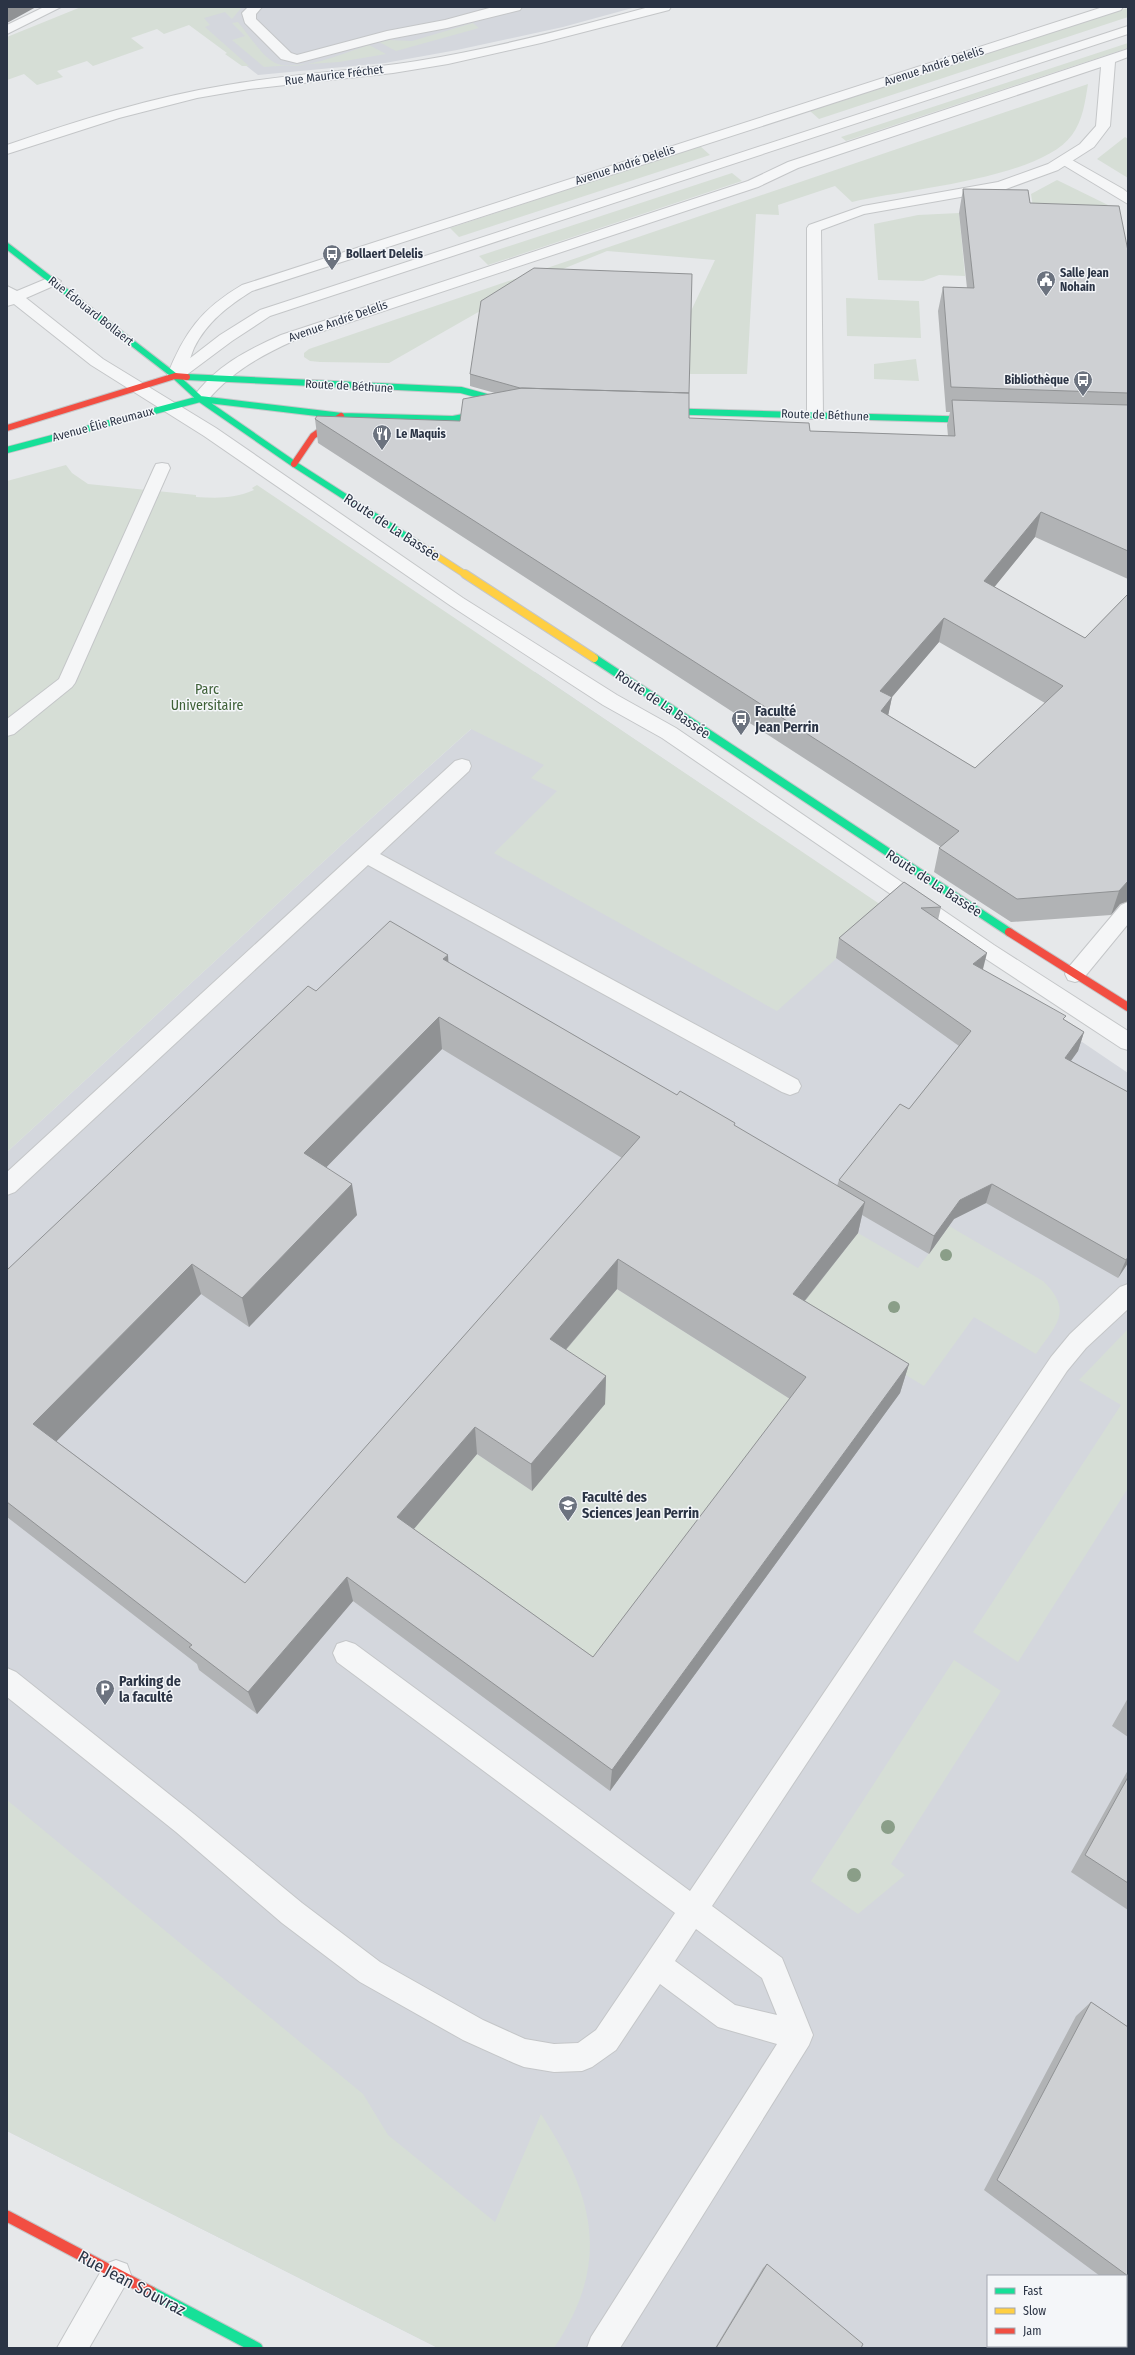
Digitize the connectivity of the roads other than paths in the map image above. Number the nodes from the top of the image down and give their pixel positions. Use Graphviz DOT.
graph roads {
  1 [pos="54,7"];
  2 [pos="255,7"];
  3 [pos="515,7"];
  4 [pos="664,7"];
  5 [pos="1116,7"];
  6 [pos="7,30"];
  7 [pos="1128,30"];
  8 [pos="1128,54"];
  9 [pos="1108,60"];
  10 [pos="7,150"];
  11 [pos="1065,160"];
  12 [pos="1128,200"];
  13 [pos="7,246"];
  14 [pos="53,281"];
  15 [pos="10,296"];
  16 [pos="175,376"];
  17 [pos="216,378"];
  18 [pos="139,387"];
  19 [pos="200,399"];
  20 [pos="169,407"];
  21 [pos="649,410"];
  22 [pos="815,415"];
  23 [pos="342,416"];
  24 [pos="990,420"];
  25 [pos="7,428"];
  26 [pos="7,450"];
  27 [pos="294,464"];
  28 [pos="162,468"];
  29 [pos="7,729"];
  30 [pos="462,766"];
  31 [pos="366,855"];
  32 [pos="1128,910"];
  33 [pos="1075,974"];
  34 [pos="1128,1007"];
  35 [pos="1128,1042"];
  36 [pos="790,1086"];
  37 [pos="7,1186"];
  38 [pos="1128,1294"];
  39 [pos="346,1653"];
  40 [pos="7,1681"];
  41 [pos="694,1910"];
  42 [pos="657,1964"];
  43 [pos="799,2035"];
  44 [pos="7,2216"];
  45 [pos="116,2275"];
  46 [pos="72,2348"];
  47 [pos="257,2348"];
  48 [pos="602,2348"];
  1 -- 6 [label="street"];
  2 -- 3 [label="street"];
  4 -- 10 [label="street, Rue Maurice Fréchet"];
  5 -- 16 [label="street, Avenue André Delelis"];
  7 -- 16 [label="street"];
  8 -- 9 [label="street, Avenue André Delelis"];
  9 -- 11 [label="street"];
  9 -- 17 [label="street, Avenue André Delelis"];
  11 -- 12 [label="street"];
  11 -- 22 [label="street"];
  13 -- 14 [label="main road, Rue Édouard Bollaert"];
  14 -- 15 [label="street"];
  14 -- 16 [label="main road, Rue Édouard Bollaert"];
  15 -- 18 [label="street"];
  16 -- 17 [label="main road, Route de Béthune"];
  16 -- 18 [label="main road, Avenue Élie Reumaux"];
  16 -- 19 [label="main road, Rue Édouard Bollaert"];
  17 -- 19 [label="street, Avenue André Delelis"];
  17 -- 23 [label="main road, Route de Béthune"];
  18 -- 20 [label="street"];
  18 -- 25 [label="main road, Avenue Élie Reumaux"];
  19 -- 20 [label="main road, Avenue Élie Reumaux"];
  19 -- 23 [label="main road, Route de Béthune"];
  19 -- 27 [label="main road, Route de La Bassée"];
  20 -- 26 [label="main road, Avenue Élie Reumaux"];
  20 -- 35 [label="street"];
  21 -- 22 [label="main road, Route de Béthune"];
  22 -- 24 [label="main road, Route de Béthune"];
  23 -- 27 [label="main road"];
  27 -- 33 [label="main road, Route de La Bassée"];
  28 -- 29 [label="street"];
  30 -- 31 [label="street"];
  31 -- 36 [label="street"];
  31 -- 37 [label="street"];
  32 -- 33 [label="street"];
  33 -- 34 [label="main road, Route de La Bassée"];
  38 -- 41 [label="street"];
  39 -- 41 [label="street"];
  40 -- 42 [label="street"];
  41 -- 42 [label="street"];
  41 -- 43 [label="street"];
  42 -- 43 [label="street"];
  43 -- 48 [label="street"];
  44 -- 45 [label="main road, Rue Jean Souvraz"];
  45 -- 46 [label="street"];
  45 -- 47 [label="main road, Rue Jean Souvraz"];
}
